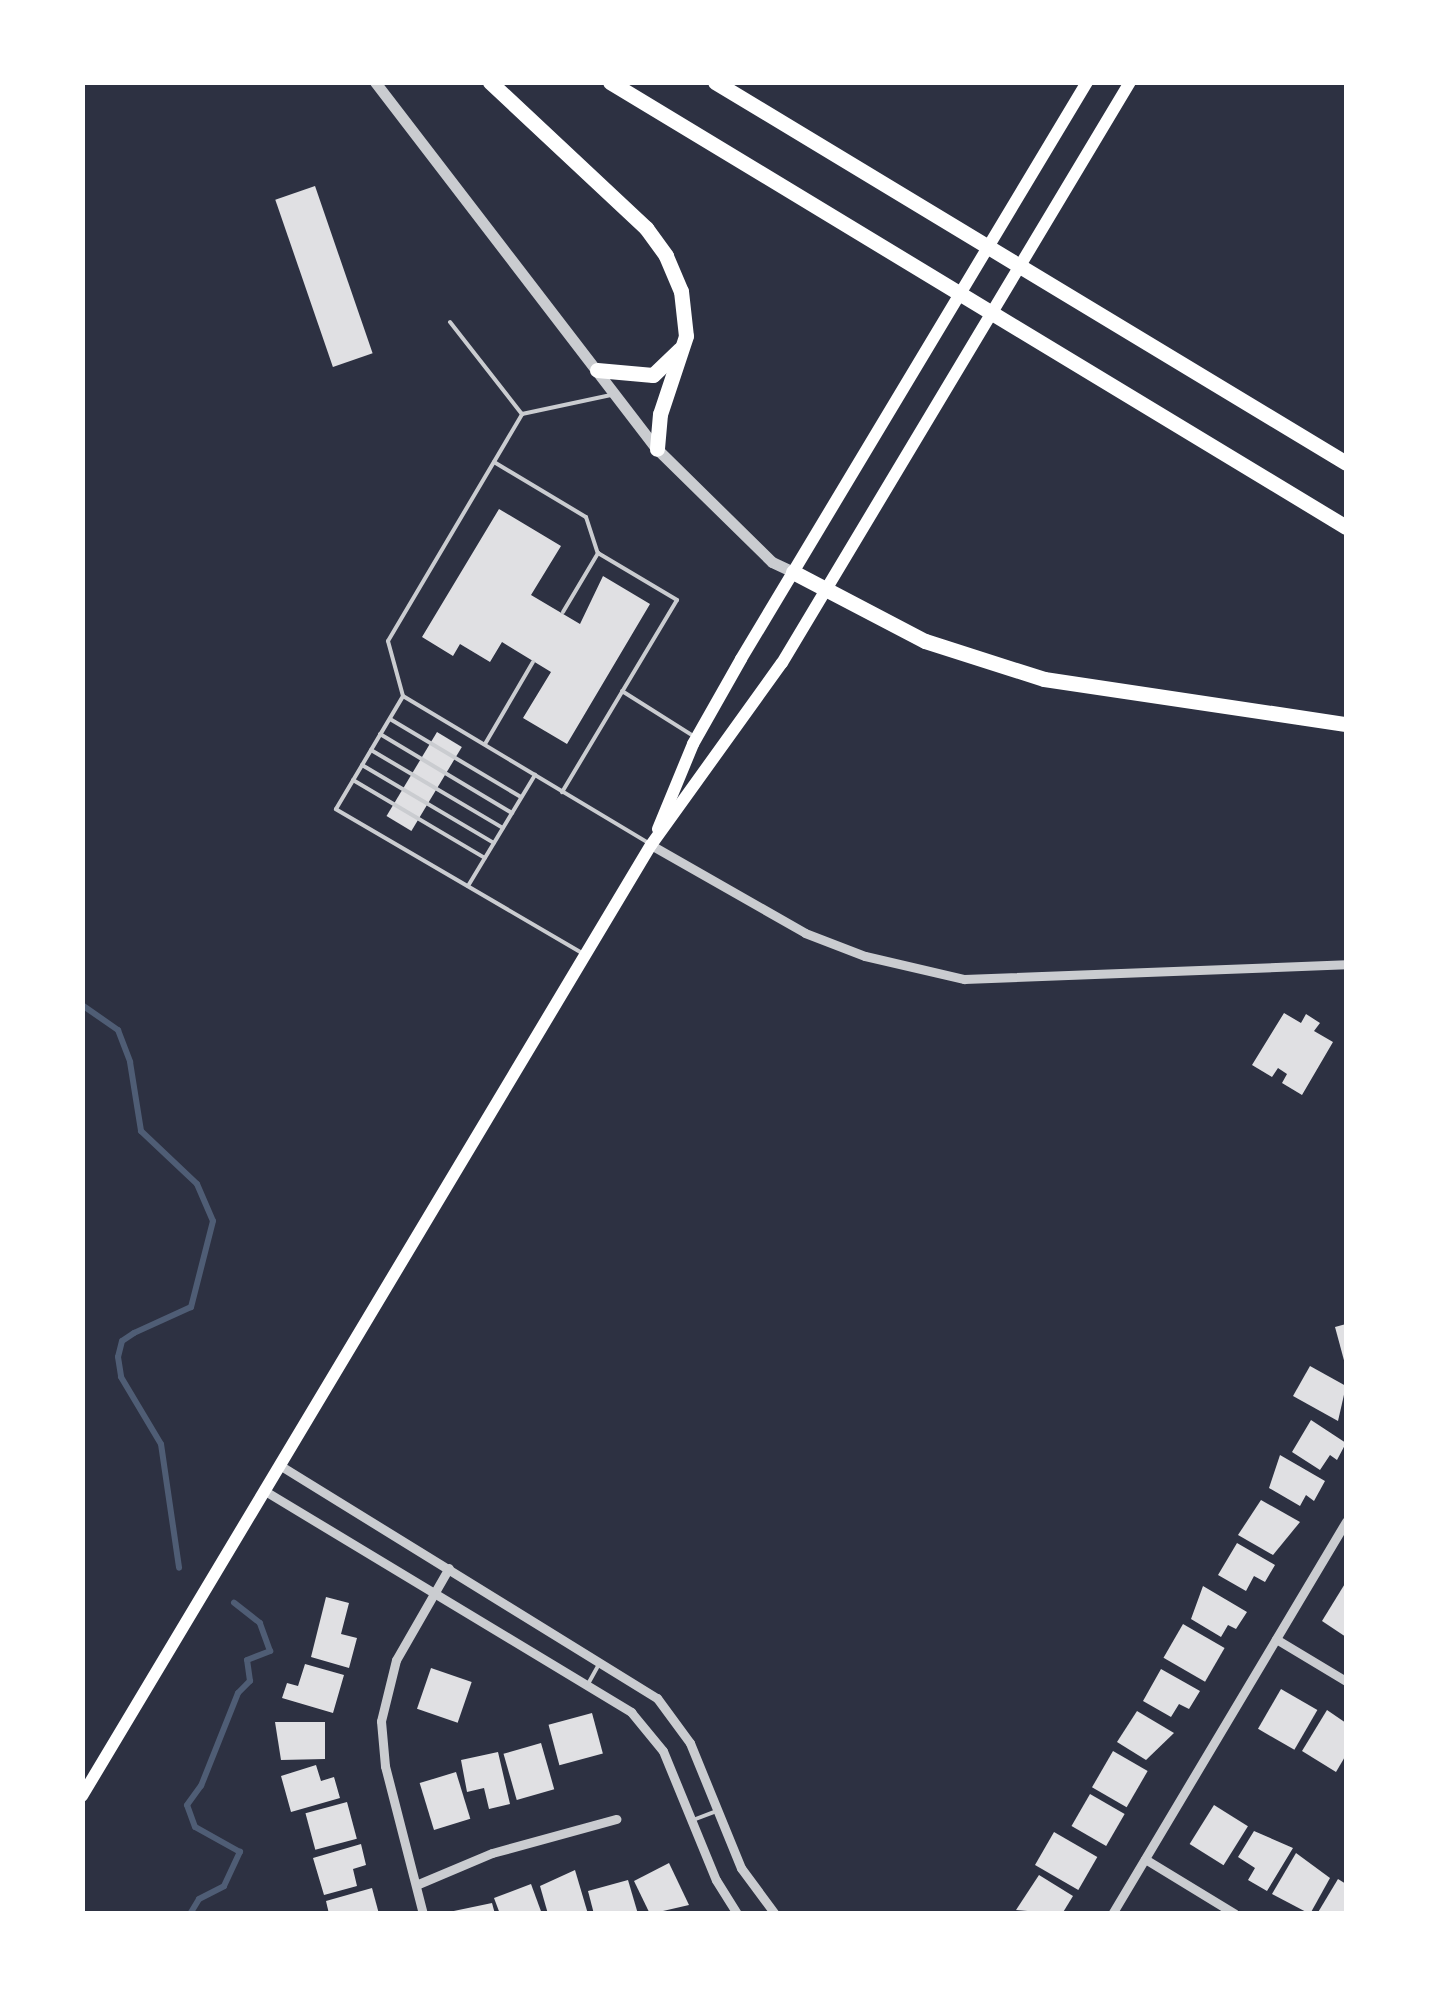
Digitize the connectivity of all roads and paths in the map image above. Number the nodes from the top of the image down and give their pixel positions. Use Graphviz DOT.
graph roads {
  1 [pos="375,82"];
  2 [pos="490,82"];
  3 [pos="610,82"];
  4 [pos="714,82"];
  5 [pos="1087,82"];
  6 [pos="1130,82"];
  7 [pos="450,322"];
  8 [pos="686,336"];
  9 [pos="598,370"];
  10 [pos="616,394"];
  11 [pos="522,414"];
  12 [pos="657,449"];
  13 [pos="494,462"];
  14 [pos="1346,463"];
  15 [pos="1346,526"];
  16 [pos="598,553"];
  17 [pos="793,572"];
  18 [pos="825,591"];
  19 [pos="562,612"];
  20 [pos="533,662"];
  21 [pos="622,691"];
  22 [pos="403,696"];
  23 [pos="390,719"];
  24 [pos="1346,724"];
  25 [pos="380,734"];
  26 [pos="696,738"];
  27 [pos="484,745"];
  28 [pos="371,750"];
  29 [pos="362,765"];
  30 [pos="535,774"];
  31 [pos="353,780"];
  32 [pos="562,792"];
  33 [pos="521,797"];
  34 [pos="512,813"];
  35 [pos="503,828"];
  36 [pos="494,843"];
  37 [pos="652,845"];
  38 [pos="485,858"];
  39 [pos="467,888"];
  40 [pos="586,955"];
  41 [pos="1346,964"];
  42 [pos="280,1466"];
  43 [pos="265,1492"];
  44 [pos="1346,1521"];
  45 [pos="449,1568"];
  46 [pos="435,1592"];
  47 [pos="1276,1639"];
  48 [pos="602,1660"];
  49 [pos="1346,1681"];
  50 [pos="588,1684"];
  51 [pos="82,1796"];
  52 [pos="718,1810"];
  53 [pos="616,1820"];
  54 [pos="692,1820"];
  55 [pos="1145,1859"];
  56 [pos="416,1885"];
  57 [pos="424,1914"];
  58 [pos="737,1914"];
  59 [pos="775,1914"];
  60 [pos="1112,1914"];
  61 [pos="1235,1914"];
  1 -- 9 [label="street"];
  2 -- 8 [label="highway"];
  3 -- 15 [label="highway"];
  4 -- 14 [label="highway"];
  5 -- 17 [label="main road"];
  6 -- 18 [label="main road"];
  7 -- 11 [label="lane"];
  8 -- 9 [label="highway"];
  8 -- 12 [label="highway"];
  9 -- 10 [label="street"];
  10 -- 11 [label="lane"];
  10 -- 12 [label="street"];
  11 -- 13 [label="lane"];
  12 -- 17 [label="street"];
  13 -- 16 [label="lane"];
  13 -- 22 [label="lane"];
  16 -- 19 [label="lane"];
  16 -- 21 [label="lane"];
  17 -- 18 [label="highway"];
  17 -- 26 [label="main road"];
  18 -- 24 [label="highway"];
  18 -- 37 [label="main road"];
  20 -- 27 [label="lane"];
  21 -- 26 [label="lane"];
  21 -- 32 [label="lane"];
  22 -- 23 [label="lane"];
  22 -- 27 [label="lane"];
  23 -- 25 [label="lane"];
  23 -- 33 [label="lane"];
  25 -- 28 [label="lane"];
  25 -- 34 [label="lane"];
  26 -- 37 [label="main road"];
  27 -- 30 [label="lane"];
  28 -- 29 [label="lane"];
  28 -- 35 [label="lane"];
  29 -- 31 [label="lane"];
  29 -- 36 [label="lane"];
  30 -- 32 [label="lane"];
  30 -- 33 [label="lane"];
  31 -- 38 [label="lane"];
  31 -- 39 [label="lane"];
  32 -- 37 [label="lane"];
  33 -- 34 [label="lane"];
  34 -- 35 [label="lane"];
  35 -- 36 [label="lane"];
  36 -- 38 [label="lane"];
  37 -- 40 [label="main road"];
  37 -- 41 [label="street"];
  38 -- 39 [label="lane"];
  39 -- 40 [label="lane"];
  40 -- 42 [label="main road"];
  42 -- 43 [label="main road"];
  42 -- 45 [label="street"];
  43 -- 46 [label="street"];
  43 -- 51 [label="main road"];
  44 -- 47 [label="street"];
  45 -- 46 [label="street"];
  45 -- 48 [label="street"];
  46 -- 50 [label="street"];
  46 -- 56 [label="street"];
  47 -- 49 [label="street"];
  47 -- 55 [label="street"];
  48 -- 50 [label="lane"];
  48 -- 52 [label="street"];
  50 -- 54 [label="street"];
  52 -- 54 [label="lane"];
  52 -- 59 [label="street"];
  53 -- 56 [label="street"];
  54 -- 58 [label="street"];
  55 -- 60 [label="street"];
  55 -- 61 [label="street"];
  56 -- 57 [label="street"];
}
